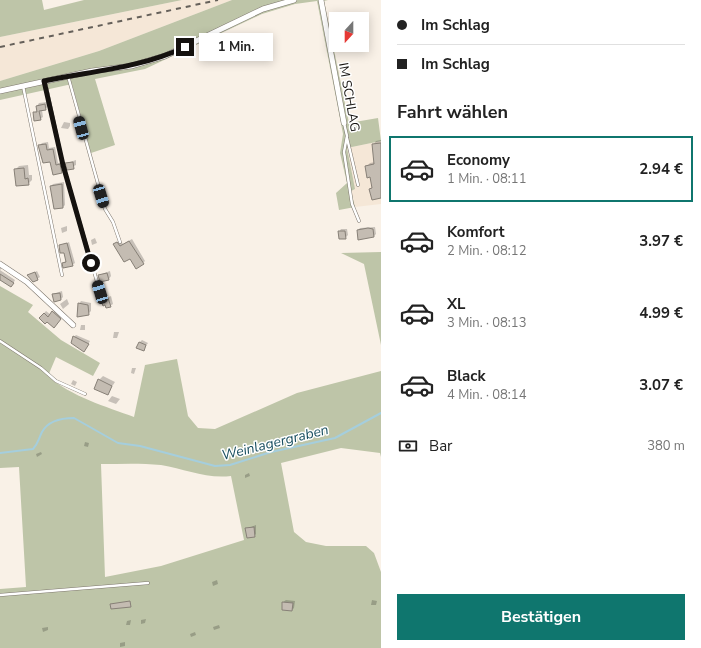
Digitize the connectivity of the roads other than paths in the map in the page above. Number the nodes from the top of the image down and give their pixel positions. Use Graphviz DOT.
graph roads {
  1 [pos="294,0"];
  2 [pos="321,0"];
  3 [pos="68,76"];
  4 [pos="44,81"];
  5 [pos="23,86"];
  6 [pos="0,91"];
  7 [pos="344,123"];
  8 [pos="347,136"];
  9 [pos="358,186"];
  10 [pos="359,221"];
  11 [pos="120,242"];
  12 [pos="0,264"];
  13 [pos="62,276"];
  14 [pos="100,292"];
  15 [pos="73,325"];
  16 [pos="0,341"];
  17 [pos="85,394"];
  18 [pos="148,583"];
  19 [pos="0,595"];
  1 -- 3 [label="street"];
  2 -- 7 [label="street, IM SCHLAG"];
  3 -- 4 [label="street"];
  3 -- 11 [label="lane"];
  4 -- 5 [label="street"];
  4 -- 14 [label="lane"];
  5 -- 6 [label="street"];
  5 -- 13 [label="lane"];
  7 -- 8 [label="lane, IM SCHLAG"];
  8 -- 9 [label="lane"];
  8 -- 10 [label="lane, IM SCHLAG"];
  12 -- 15 [label="street"];
  16 -- 17 [label="lane"];
  18 -- 19 [label="lane"];
}
